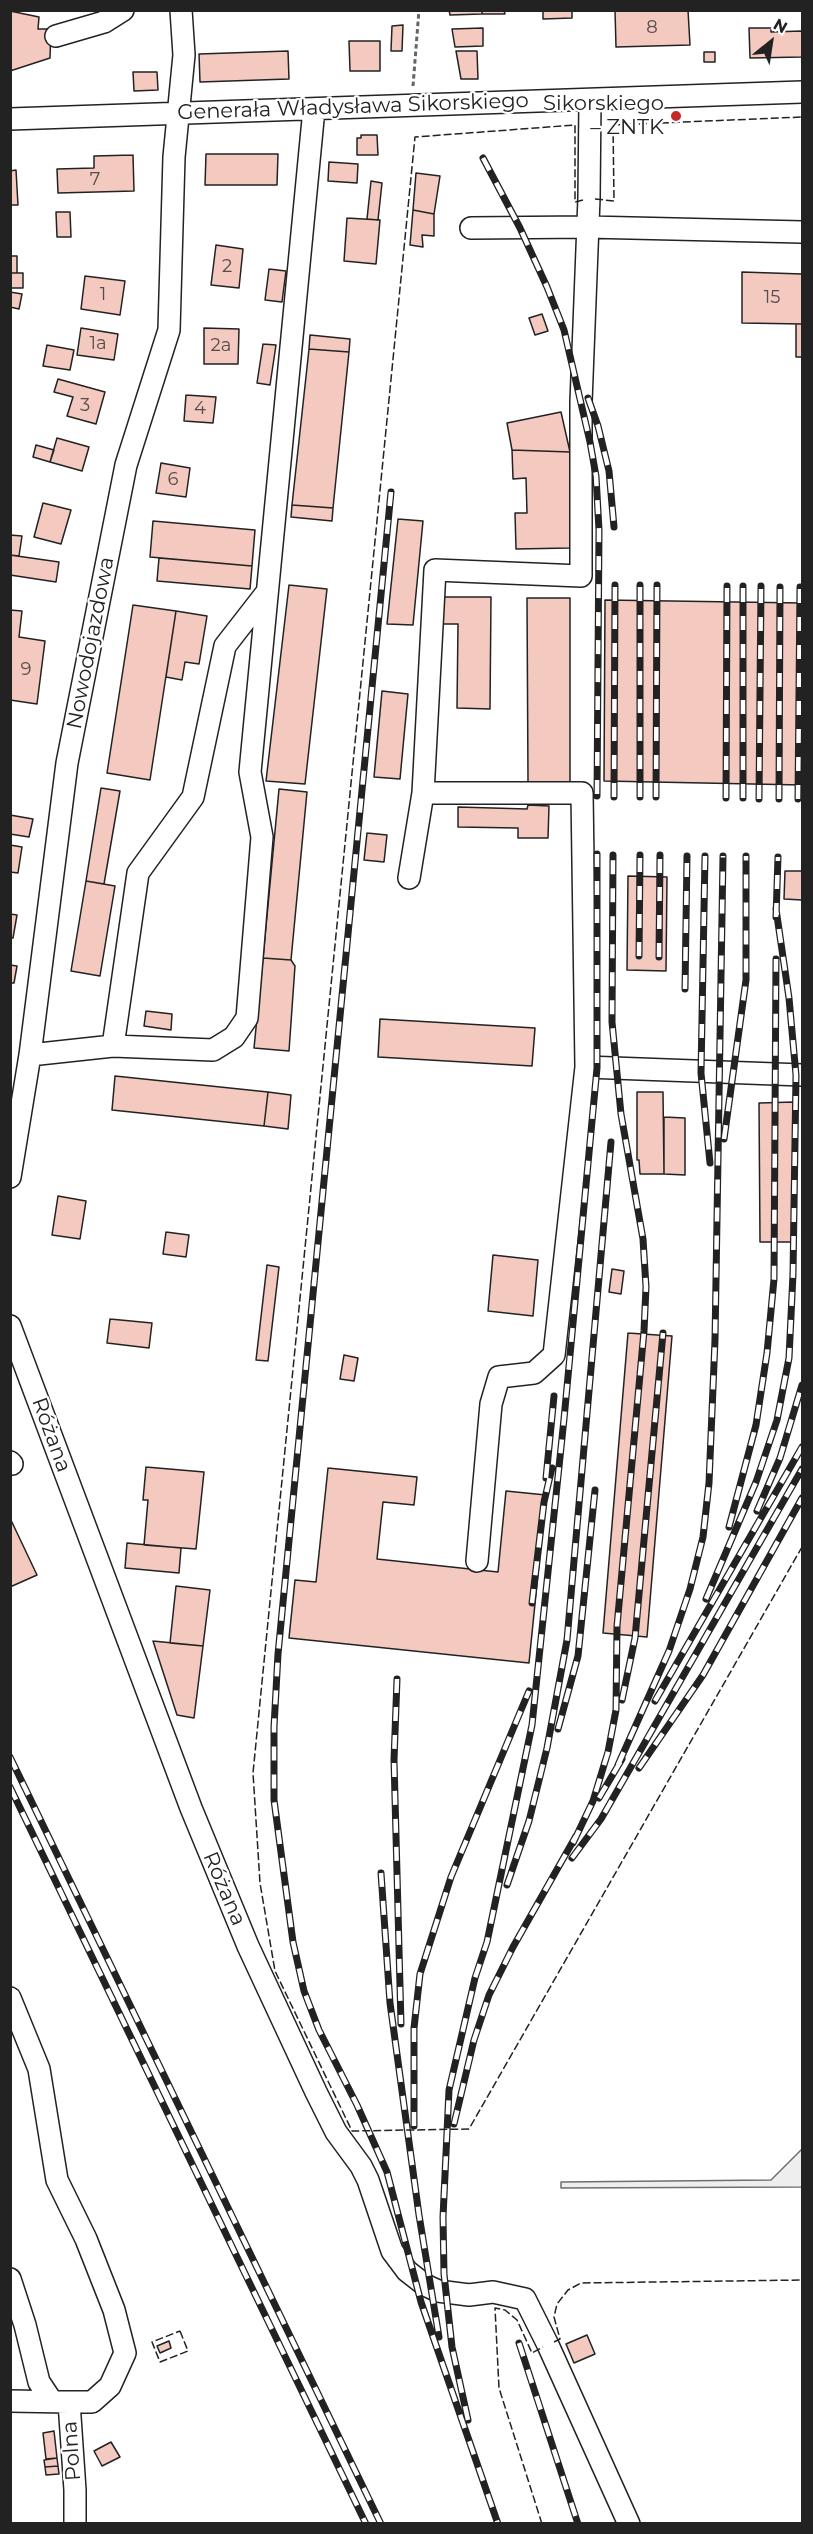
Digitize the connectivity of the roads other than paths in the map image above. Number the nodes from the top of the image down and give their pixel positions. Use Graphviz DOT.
graph roads {
  1 [pos="123,10"];
  2 [pos="181,10"];
  3 [pos="56,36"];
  4 [pos="802,92"];
  5 [pos="590,100"];
  6 [pos="314,109"];
  7 [pos="178,113"];
  8 [pos="10,119"];
  9 [pos="588,227"];
  10 [pos="471,228"];
  11 [pos="802,232"];
  12 [pos="267,592"];
  13 [pos="423,793"];
  14 [pos="409,878"];
  15 [pos="113,1046"];
  16 [pos="30,1055"];
  17 [pos="586,1067"];
  18 [pos="802,1075"];
  19 [pos="10,1177"];
  20 [pos="10,1326"];
  21 [pos="477,1561"];
  22 [pos="10,1998"];
  23 [pos="10,2279"];
  24 [pos="10,2401"];
  25 [pos="60,2401"];
  26 [pos="75,2523"];
  27 [pos="629,2523"];
  1 -- 3 [label="street"];
  2 -- 7 [label="street, Nowodojazdowa"];
  4 -- 5 [label="street, Generała Władysława Sikorskiego"];
  5 -- 6 [label="street, Generała Władysława Sikorskiego"];
  5 -- 9 [label="street"];
  6 -- 7 [label="street, Generała Władysława Sikorskiego"];
  6 -- 12 [label="street"];
  7 -- 8 [label="street, Generała Władysława Sikorskiego"];
  7 -- 16 [label="street, Nowodojazdowa"];
  9 -- 10 [label="street"];
  9 -- 11 [label="street"];
  9 -- 13 [label="street"];
  12 -- 15 [label="street"];
  12 -- 15 [label="street"];
  13 -- 14 [label="street"];
  13 -- 17 [label="street"];
  15 -- 16 [label="street"];
  16 -- 19 [label="street, Nowodojazdowa"];
  17 -- 18 [label="street"];
  17 -- 21 [label="street"];
  20 -- 27 [label="street, Różana"];
  22 -- 25 [label="street"];
  23 -- 25 [label="street"];
  24 -- 25 [label="street, Polna"];
  25 -- 26 [label="street, Polna"];
}
